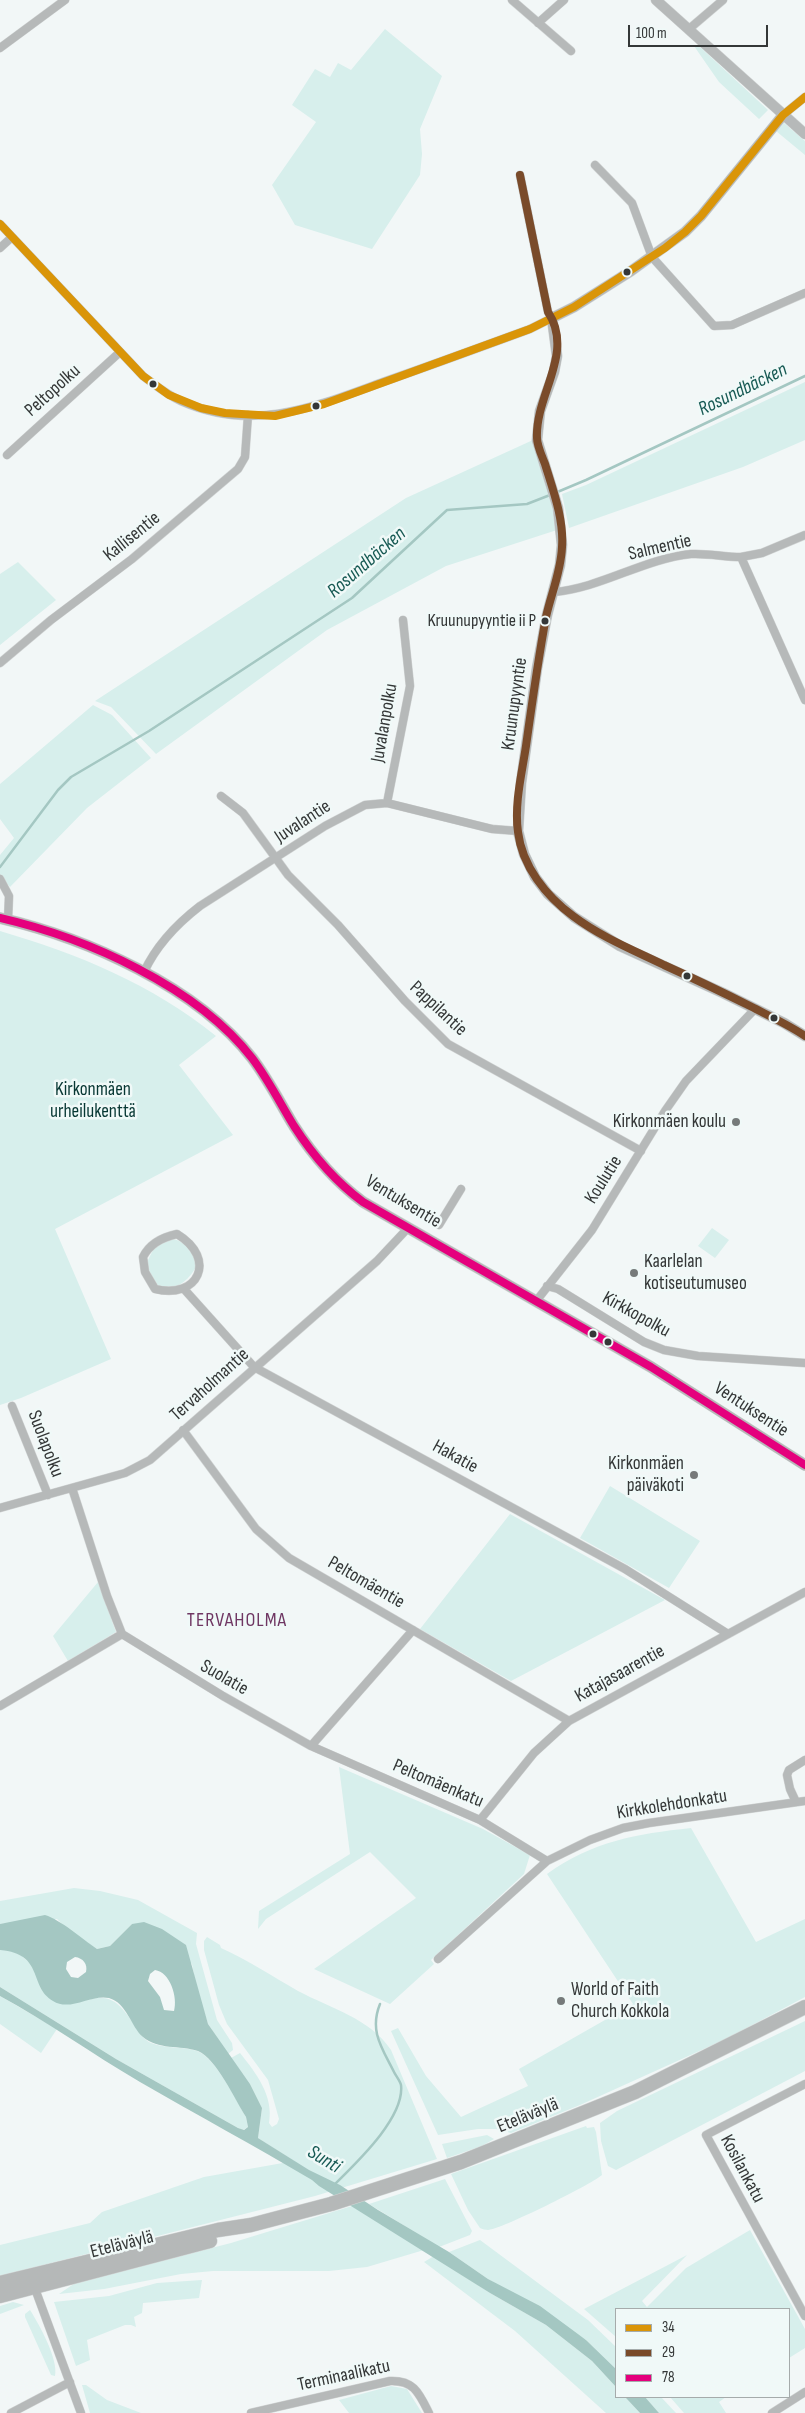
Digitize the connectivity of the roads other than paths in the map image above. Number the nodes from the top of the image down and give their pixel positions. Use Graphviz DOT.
graph roads {
  1 [pos="65,0"];
  2 [pos="512,0"];
  3 [pos="564,0"];
  4 [pos="656,0"];
  5 [pos="723,0"];
  6 [pos="538,23"];
  7 [pos="689,29"];
  8 [pos="0,48"];
  9 [pos="571,50"];
  10 [pos="805,96"];
  11 [pos="783,115"];
  12 [pos="805,134"];
  13 [pos="595,165"];
  14 [pos="520,175"];
  15 [pos="0,224"];
  16 [pos="12,237"];
  17 [pos="0,248"];
  18 [pos="652,257"];
  19 [pos="805,293"];
  20 [pos="552,318"];
  21 [pos="120,352"];
  22 [pos="248,415"];
  23 [pos="7,455"];
  24 [pos="805,535"];
  25 [pos="741,557"];
  26 [pos="554,592"];
  27 [pos="402,620"];
  28 [pos="0,663"];
  29 [pos="805,700"];
  30 [pos="222,796"];
  31 [pos="387,803"];
  32 [pos="518,831"];
  33 [pos="277,858"];
  34 [pos="0,879"];
  35 [pos="4,919"];
  36 [pos="144,972"];
  37 [pos="755,1009"];
  38 [pos="805,1036"];
  39 [pos="640,1151"];
  40 [pos="461,1189"];
  41 [pos="439,1225"];
  42 [pos="408,1228"];
  43 [pos="547,1286"];
  44 [pos="184,1289"];
  45 [pos="537,1300"];
  46 [pos="805,1363"];
  47 [pos="254,1367"];
  48 [pos="12,1406"];
  49 [pos="184,1430"];
  50 [pos="805,1465"];
  51 [pos="72,1488"];
  52 [pos="48,1495"];
  53 [pos="0,1508"];
  54 [pos="805,1592"];
  55 [pos="413,1630"];
  56 [pos="122,1634"];
  57 [pos="728,1634"];
  58 [pos="0,1706"];
  59 [pos="569,1720"];
  60 [pos="311,1746"];
  61 [pos="805,1760"];
  62 [pos="805,1801"];
  63 [pos="796,1802"];
  64 [pos="480,1820"];
  65 [pos="547,1861"];
  66 [pos="438,1959"];
  67 [pos="805,2007"];
  68 [pos="805,2084"];
  69 [pos="32,2281"];
  70 [pos="0,2283"];
  71 [pos="0,2296"];
  72 [pos="805,2316"];
  73 [pos="70,2382"];
  74 [pos="805,2392"];
  75 [pos="11,2413"];
  76 [pos="81,2413"];
  77 [pos="251,2413"];
  78 [pos="428,2413"];
  79 [pos="772,2413"];
  1 -- 8 [label="street"];
  2 -- 6 [label="street"];
  3 -- 6 [label="street"];
  4 -- 7 [label="street"];
  5 -- 7 [label="street"];
  6 -- 9 [label="street"];
  7 -- 11 [label="street"];
  10 -- 11 [label="street"];
  11 -- 12 [label="street"];
  11 -- 18 [label="street"];
  13 -- 18 [label="street"];
  14 -- 20 [label="street"];
  15 -- 16 [label="street"];
  16 -- 17 [label="street"];
  16 -- 21 [label="street"];
  18 -- 19 [label="street"];
  18 -- 20 [label="street"];
  20 -- 22 [label="street"];
  20 -- 26 [label="street, Kruunupyyntie"];
  21 -- 22 [label="street"];
  21 -- 23 [label="street, Peltopolku"];
  22 -- 28 [label="street, Kallisentie"];
  24 -- 25 [label="street, Salmentie"];
  25 -- 26 [label="street, Salmentie"];
  25 -- 29 [label="street"];
  26 -- 32 [label="street, Kruunupyyntie"];
  27 -- 31 [label="street, Juvalanpolku"];
  30 -- 33 [label="street, Pappilantie"];
  31 -- 32 [label="street, Juvalantie"];
  31 -- 33 [label="street, Juvalantie"];
  32 -- 37 [label="street, Kruunupyyntie"];
  33 -- 36 [label="street, Juvalantie"];
  33 -- 39 [label="street, Pappilantie"];
  34 -- 35 [label="street"];
  35 -- 36 [label="main road, Ventuksentie"];
  36 -- 42 [label="main road, Ventuksentie"];
  37 -- 38 [label="street, Kruunupyyntie"];
  37 -- 39 [label="street, Koulutie"];
  39 -- 43 [label="street, Koulutie"];
  40 -- 41 [label="street"];
  42 -- 45 [label="main road, Ventuksentie"];
  42 -- 47 [label="street, Tervaholmantie"];
  43 -- 45 [label="street, Koulutie"];
  43 -- 46 [label="street, Kirkkopolku"];
  44 -- 44 [label="street"];
  44 -- 47 [label="street, Hakatie"];
  45 -- 50 [label="main road, Ventuksentie"];
  47 -- 49 [label="street, Tervaholmantie"];
  47 -- 57 [label="street, Hakatie"];
  48 -- 52 [label="street, Suolapolku"];
  49 -- 51 [label="street, Tervaholmantie"];
  49 -- 55 [label="street, Peltomäentie"];
  51 -- 52 [label="street, Tervaholmantie"];
  51 -- 56 [label="street"];
  52 -- 53 [label="street, Tervaholmantie"];
  54 -- 57 [label="street, Katajasaarentie"];
  55 -- 59 [label="street, Peltomäentie"];
  55 -- 60 [label="street"];
  56 -- 58 [label="street"];
  56 -- 60 [label="street, Suolatie"];
  57 -- 59 [label="street, Katajasaarentie"];
  59 -- 64 [label="street, Katajasaarentie"];
  60 -- 64 [label="street, Peltomäenkatu"];
  61 -- 63 [label="street"];
  62 -- 63 [label="street, Kirkkolehdonkatu"];
  63 -- 65 [label="street, Kirkkolehdonkatu"];
  64 -- 65 [label="street, Peltomäenkatu"];
  65 -- 66 [label="street, Kirkkolehdonkatu"];
  67 -- 69 [label="highway, Eteläväylä"];
  68 -- 72 [label="street, Kosilankatu"];
  69 -- 70 [label="highway, Eteläväylä"];
  69 -- 71 [label="highway, Eteläväylä"];
  69 -- 73 [label="street"];
  73 -- 75 [label="street"];
  73 -- 76 [label="street"];
  74 -- 79 [label="street"];
  77 -- 78 [label="street, Terminaalikatu"];
}
